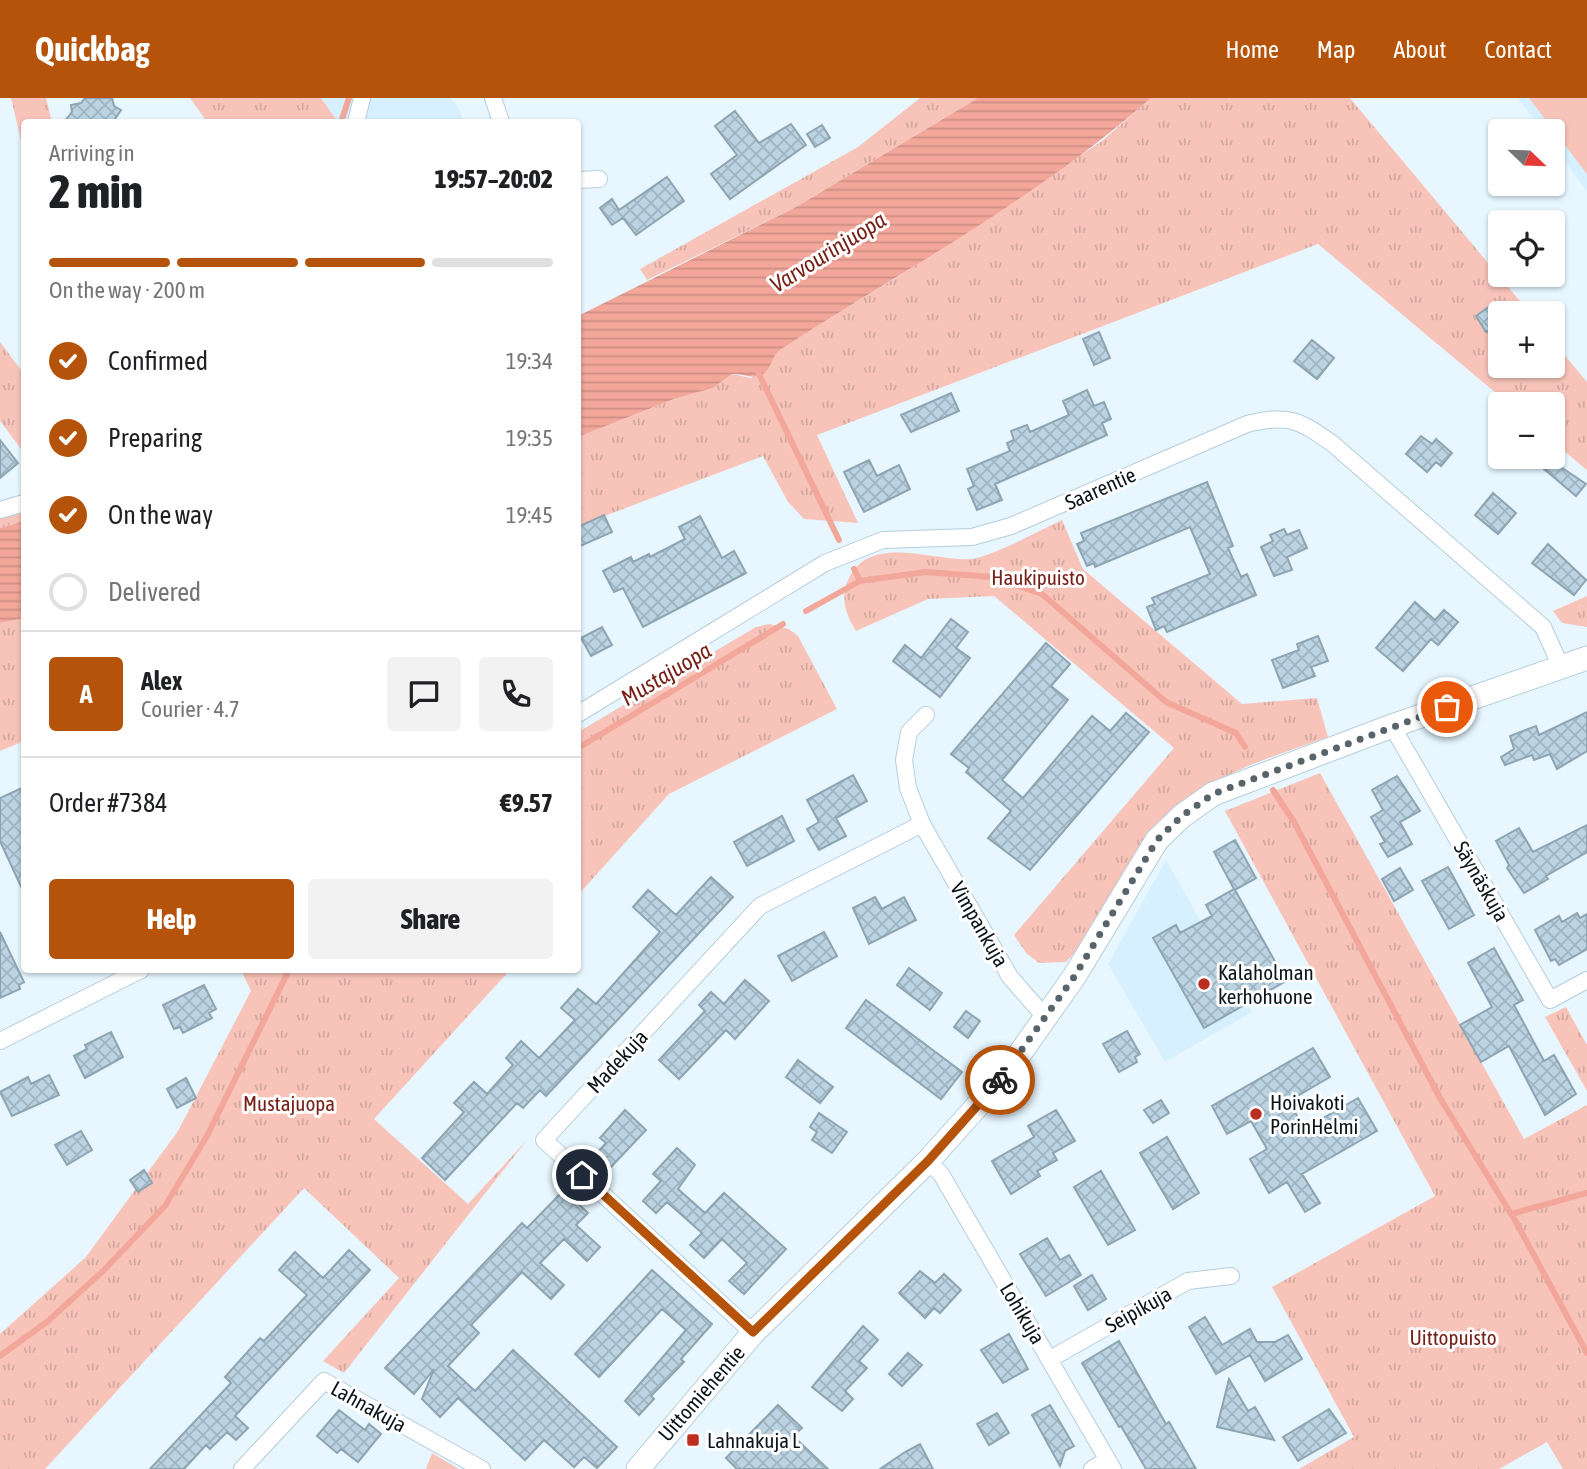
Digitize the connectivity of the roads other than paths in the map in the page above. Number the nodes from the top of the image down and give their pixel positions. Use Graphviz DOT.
graph roads {
  1 [pos="362,98"];
  2 [pos="493,98"];
  3 [pos="357,119"];
  4 [pos="500,119"];
  5 [pos="599,179"];
  6 [pos="581,180"];
  7 [pos="21,504"];
  8 [pos="0,510"];
  9 [pos="1587,659"];
  10 [pos="1562,667"];
  11 [pos="581,712"];
  12 [pos="926,715"];
  13 [pos="1392,726"];
  14 [pos="922,824"];
  15 [pos="135,973"];
  16 [pos="1587,980"];
  17 [pos="1046,1018"];
  18 [pos="0,1041"];
  19 [pos="928,1161"];
  20 [pos="1231,1276"];
  21 [pos="753,1332"];
  22 [pos="1050,1359"];
  23 [pos="1110,1465"];
  24 [pos="242,1469"];
  25 [pos="482,1469"];
  26 [pos="638,1469"];
  27 [pos="1092,1469"];
  1 -- 3 [label="street"];
  2 -- 4 [label="street"];
  5 -- 6 [label="street"];
  7 -- 8 [label="street"];
  9 -- 10 [label="street, Uittomiehentie"];
  10 -- 11 [label="street, Saarentie"];
  10 -- 13 [label="street, Uittomiehentie"];
  12 -- 14 [label="street, Vimpankuja"];
  13 -- 16 [label="street, Säynäskuja"];
  13 -- 17 [label="street, Uittomiehentie"];
  14 -- 17 [label="street, Vimpankuja"];
  14 -- 21 [label="street, Madekuja"];
  15 -- 18 [label="street"];
  17 -- 19 [label="street, Uittomiehentie"];
  19 -- 21 [label="street, Uittomiehentie"];
  19 -- 22 [label="street, Lohikuja"];
  20 -- 22 [label="street, Seipikuja"];
  21 -- 26 [label="street, Uittomiehentie"];
  22 -- 23 [label="street, Lohikuja"];
  23 -- 27 [label="street"];
  24 -- 25 [label="street, Lahnakuja"];
}
